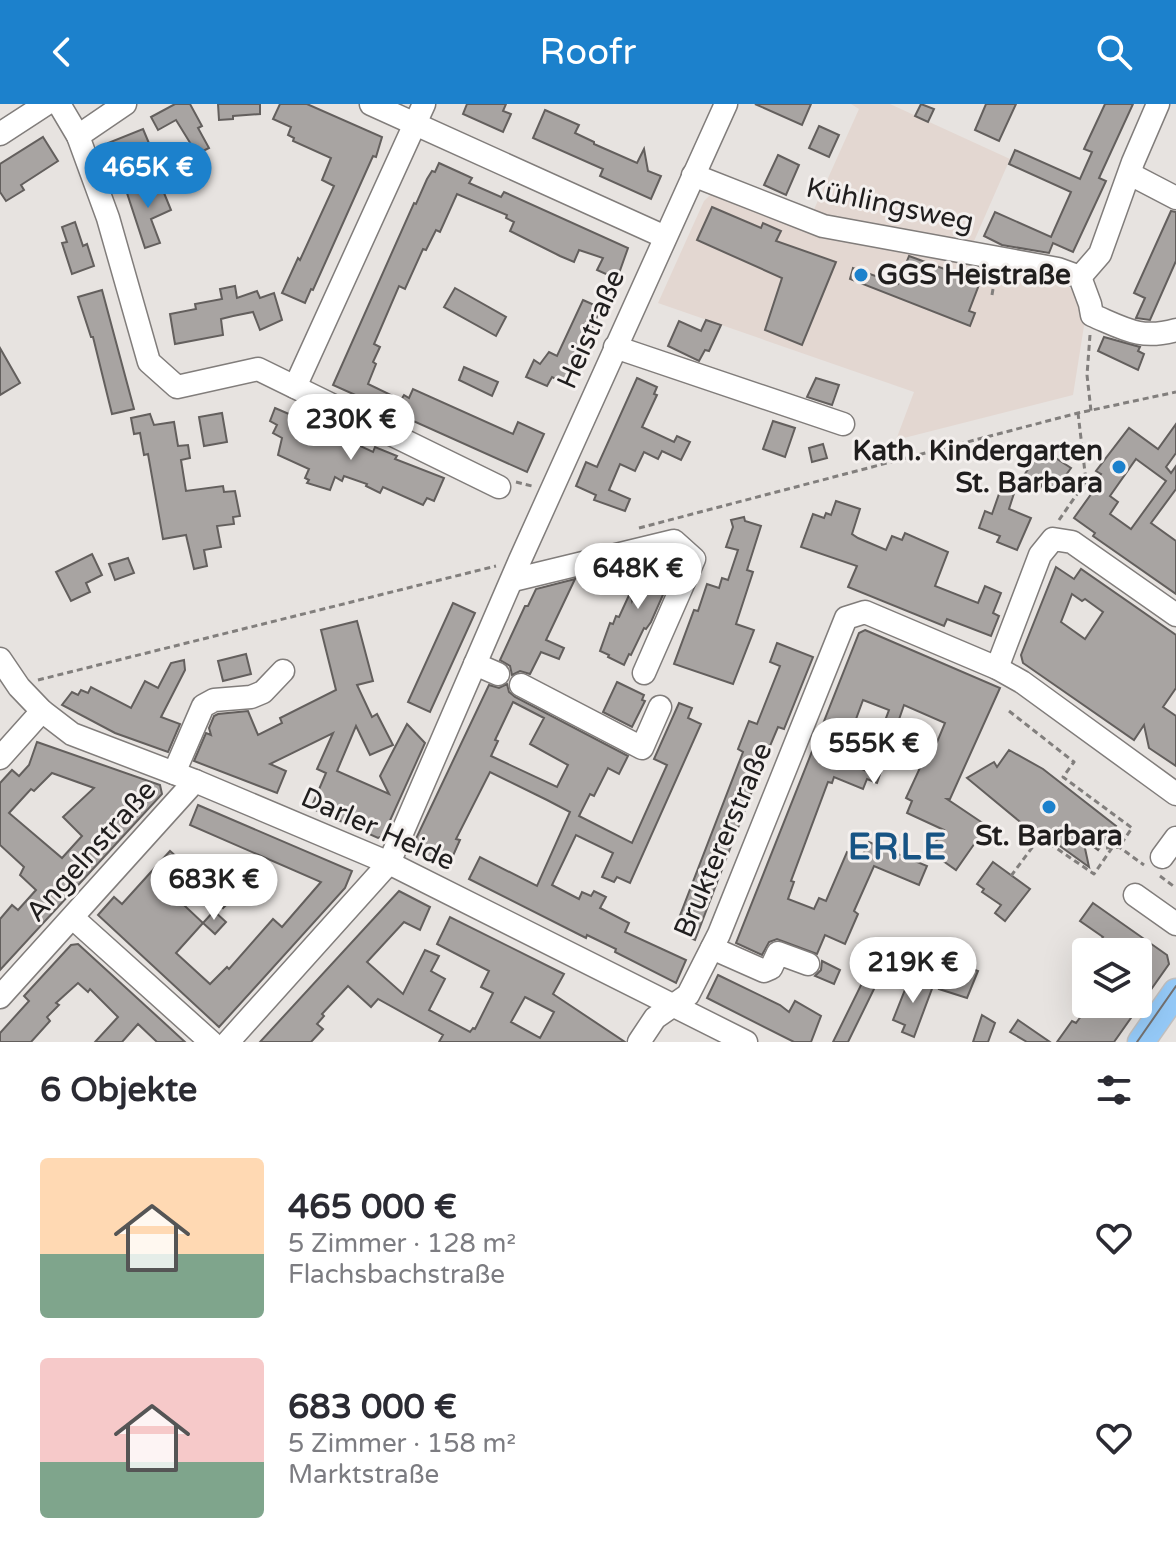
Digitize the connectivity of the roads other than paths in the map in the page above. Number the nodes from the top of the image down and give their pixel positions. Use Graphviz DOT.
graph roads {
  1 [pos="46,104"];
  2 [pos="59,104"];
  3 [pos="125,104"];
  4 [pos="371,104"];
  5 [pos="726,104"];
  6 [pos="1158,104"];
  7 [pos="420,114"];
  8 [pos="0,134"];
  9 [pos="78,136"];
  10 [pos="1130,174"];
  11 [pos="693,175"];
  12 [pos="1176,198"];
  13 [pos="665,237"];
  14 [pos="1080,277"];
  15 [pos="1176,330"];
  16 [pos="615,347"];
  17 [pos="295,387"];
  18 [pos="843,424"];
  19 [pos="499,487"];
  20 [pos="516,570"];
  21 [pos="1176,615"];
  22 [pos="475,664"];
  23 [pos="997,668"];
  24 [pos="283,671"];
  25 [pos="6,673"];
  26 [pos="644,673"];
  27 [pos="498,674"];
  28 [pos="521,685"];
  29 [pos="660,707"];
  30 [pos="42,711"];
  31 [pos="0,758"];
  32 [pos="184,777"];
  33 [pos="1176,794"];
  34 [pos="1176,838"];
  35 [pos="1162,857"];
  36 [pos="389,863"];
  37 [pos="1135,895"];
  38 [pos="73,918"];
  39 [pos="1176,924"];
  40 [pos="712,948"];
  41 [pos="808,964"];
  42 [pos="1176,992"];
  43 [pos="0,997"];
  44 [pos="671,1005"];
  45 [pos="211,1042"];
  46 [pos="228,1042"];
  47 [pos="639,1042"];
  48 [pos="746,1042"];
  49 [pos="1141,1042"];
  1 -- 8 [label="street"];
  2 -- 9 [label="street"];
  3 -- 9 [label="street"];
  4 -- 7 [label="street"];
  5 -- 11 [label="street, Heistraße"];
  6 -- 10 [label="street"];
  7 -- 13 [label="street"];
  7 -- 17 [label="street"];
  9 -- 17 [label="street"];
  10 -- 12 [label="street"];
  10 -- 14 [label="street"];
  11 -- 13 [label="street, Heistraße"];
  11 -- 14 [label="street, Kühlingsweg"];
  13 -- 16 [label="street, Heistraße"];
  14 -- 15 [label="street"];
  16 -- 18 [label="street"];
  16 -- 20 [label="street, Heistraße"];
  17 -- 19 [label="street"];
  20 -- 22 [label="street, Heistraße"];
  20 -- 26 [label="street"];
  21 -- 23 [label="street"];
  22 -- 27 [label="street"];
  22 -- 36 [label="street, Heistraße"];
  23 -- 33 [label="street"];
  23 -- 40 [label="street, Bruktererstraße"];
  24 -- 32 [label="street, Angelnstraße"];
  25 -- 30 [label="street, Darler Heide"];
  28 -- 29 [label="street"];
  30 -- 31 [label="street"];
  30 -- 32 [label="street, Darler Heide"];
  32 -- 36 [label="street, Darler Heide"];
  32 -- 38 [label="street, Angelnstraße"];
  34 -- 35 [label="street"];
  36 -- 44 [label="street, Darler Heide"];
  36 -- 46 [label="street, Heistraße"];
  37 -- 39 [label="street"];
  38 -- 43 [label="street, Angelnstraße"];
  38 -- 45 [label="street"];
  40 -- 41 [label="street"];
  40 -- 44 [label="street, Bruktererstraße"];
  42 -- 49 [label="main road"];
  44 -- 47 [label="street, Bruktererstraße"];
  44 -- 48 [label="street, Darler Heide"];
}
